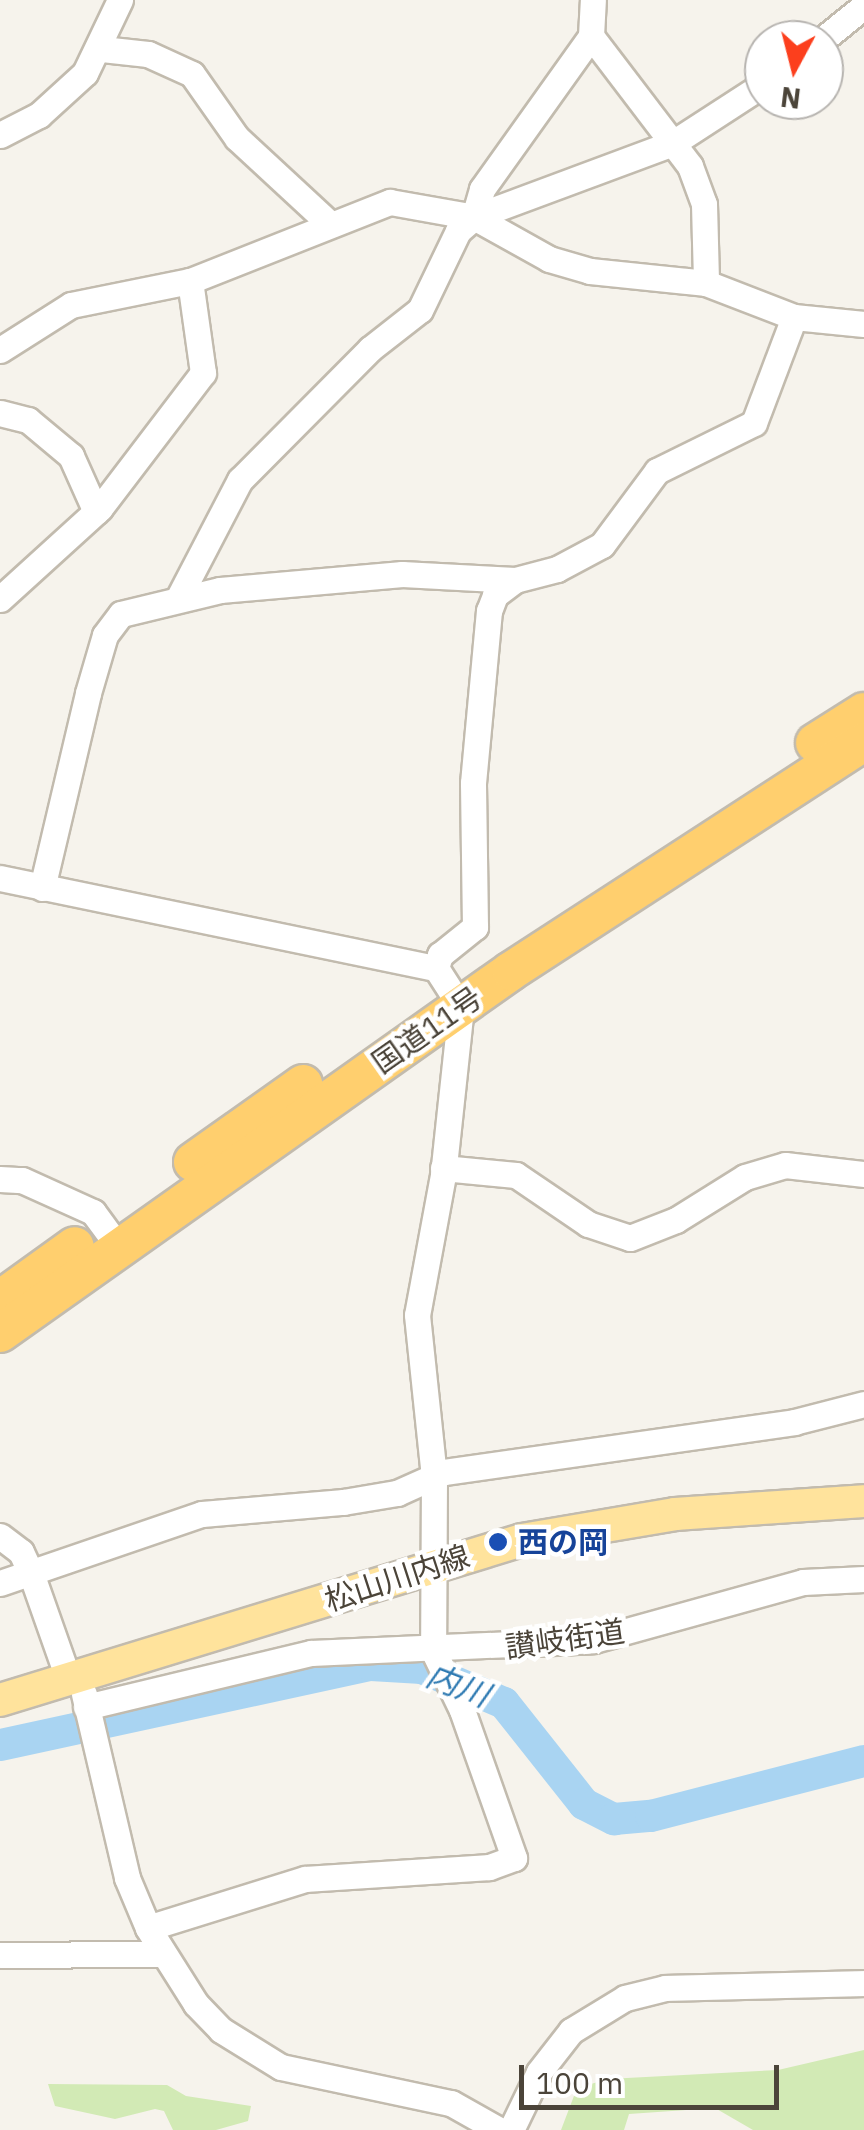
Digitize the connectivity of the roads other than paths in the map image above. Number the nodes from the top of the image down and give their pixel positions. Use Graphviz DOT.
graph roads {
  1 [pos="120,0"];
  2 [pos="593,0"];
  3 [pos="864,6"];
  4 [pos="844,22"];
  5 [pos="591,36"];
  6 [pos="102,48"];
  7 [pos="744,97"];
  8 [pos="0,135"];
  9 [pos="673,143"];
  10 [pos="474,217"];
  11 [pos="330,224"];
  12 [pos="190,280"];
  13 [pos="706,283"];
  14 [pos="794,317"];
  15 [pos="864,324"];
  16 [pos="0,350"];
  17 [pos="0,412"];
  18 [pos="96,512"];
  19 [pos="515,580"];
  20 [pos="179,596"];
  21 [pos="0,599"];
  22 [pos="864,712"];
  23 [pos="864,742"];
  24 [pos="0,878"];
  25 [pos="42,888"];
  26 [pos="448,987"];
  27 [pos="444,1168"];
  28 [pos="864,1174"];
  29 [pos="0,1179"];
  30 [pos="111,1236"];
  31 [pos="0,1300"];
  32 [pos="0,1333"];
  33 [pos="864,1404"];
  34 [pos="434,1478"];
  35 [pos="864,1501"];
  36 [pos="0,1536"];
  37 [pos="431,1566"];
  38 [pos="31,1573"];
  39 [pos="864,1580"];
  40 [pos="0,1583"];
  41 [pos="436,1656"];
  42 [pos="74,1676"];
  43 [pos="0,1700"];
  44 [pos="87,1710"];
  45 [pos="148,1928"];
  46 [pos="164,1954"];
  47 [pos="0,1955"];
  48 [pos="864,1982"];
  49 [pos="498,2130"];
  50 [pos="511,2130"];
  1 -- 6 [label="street"];
  2 -- 5 [label="street"];
  3 -- 4 [label="street"];
  5 -- 9 [label="street"];
  5 -- 10 [label="street"];
  6 -- 8 [label="street"];
  6 -- 11 [label="street"];
  7 -- 9 [label="street"];
  9 -- 10 [label="street"];
  9 -- 13 [label="street"];
  10 -- 11 [label="street"];
  10 -- 13 [label="street"];
  10 -- 20 [label="street"];
  11 -- 12 [label="street"];
  12 -- 16 [label="street"];
  12 -- 18 [label="street"];
  13 -- 14 [label="street"];
  14 -- 15 [label="street"];
  14 -- 19 [label="street"];
  17 -- 18 [label="street"];
  18 -- 21 [label="street"];
  19 -- 20 [label="street"];
  19 -- 26 [label="street"];
  20 -- 25 [label="street"];
  22 -- 26 [label="highway, 国道11号"];
  23 -- 26 [label="highway, 国道11号"];
  24 -- 25 [label="street"];
  25 -- 26 [label="street"];
  26 -- 27 [label="street"];
  26 -- 30 [label="highway, 国道11号"];
  27 -- 28 [label="street"];
  27 -- 34 [label="street"];
  29 -- 30 [label="street"];
  30 -- 31 [label="highway, 国道11号"];
  30 -- 32 [label="highway, 国道11号"];
  33 -- 34 [label="street"];
  34 -- 37 [label="street"];
  34 -- 38 [label="street"];
  35 -- 37 [label="main road, 松山川内線"];
  36 -- 38 [label="street"];
  37 -- 41 [label="street"];
  37 -- 42 [label="main road, 松山川内線"];
  38 -- 40 [label="street"];
  38 -- 42 [label="street"];
  39 -- 41 [label="street, 讃岐街道"];
  41 -- 44 [label="street, 讃岐街道"];
  41 -- 45 [label="street"];
  42 -- 43 [label="main road, 松山川内線"];
  42 -- 44 [label="street"];
  44 -- 45 [label="street"];
  45 -- 46 [label="street"];
  46 -- 47 [label="street"];
  46 -- 49 [label="street"];
  48 -- 50 [label="street"];
}
